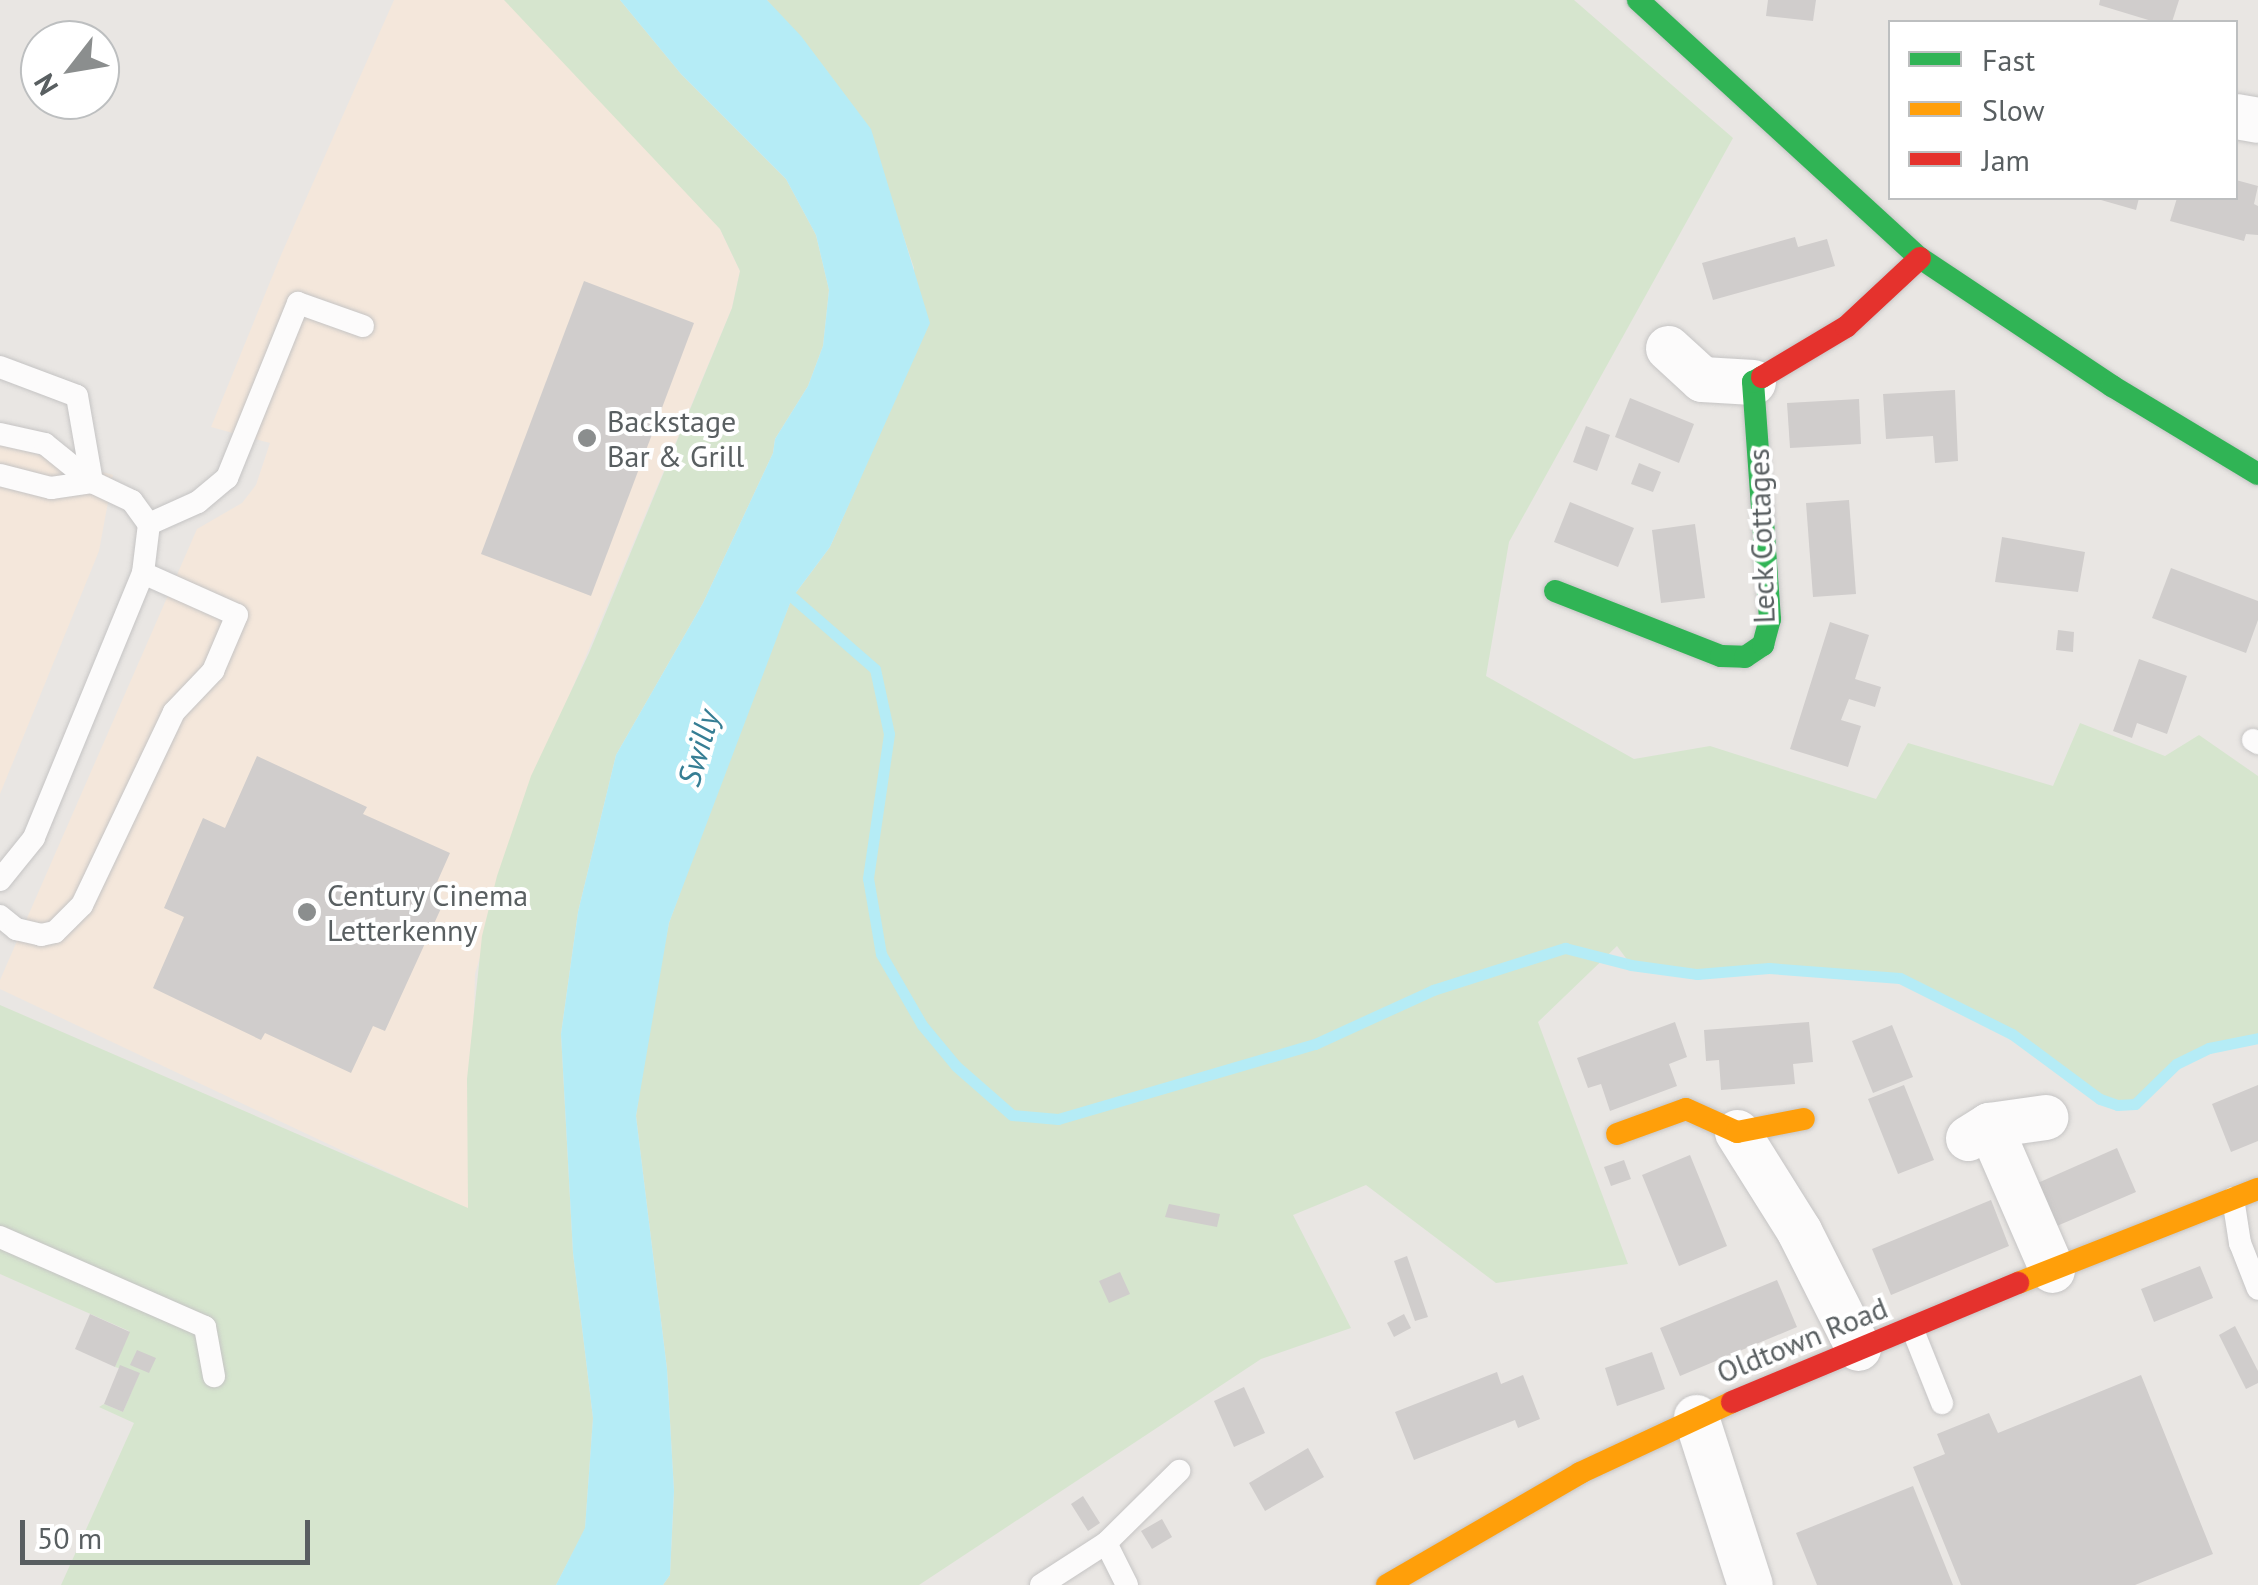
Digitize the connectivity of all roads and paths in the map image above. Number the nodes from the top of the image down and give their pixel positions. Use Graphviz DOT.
graph roads {
  1 [pos="1638,0"];
  2 [pos="1920,258"];
  3 [pos="363,326"];
  4 [pos="1668,348"];
  5 [pos="0,366"];
  6 [pos="1753,382"];
  7 [pos="0,434"];
  8 [pos="2258,474"];
  9 [pos="0,475"];
  10 [pos="92,482"];
  11 [pos="149,524"];
  12 [pos="143,573"];
  13 [pos="1554,591"];
  14 [pos="0,880"];
  15 [pos="0,916"];
  16 [pos="2045,1118"];
  17 [pos="1804,1119"];
  18 [pos="1737,1132"];
  19 [pos="1617,1134"];
  20 [pos="2258,1189"];
  21 [pos="2234,1198"];
  22 [pos="0,1237"];
  23 [pos="2052,1270"];
  24 [pos="2258,1288"];
  25 [pos="1912,1328"];
  26 [pos="1858,1348"];
  27 [pos="214,1376"];
  28 [pos="1942,1402"];
  29 [pos="1696,1418"];
  30 [pos="1179,1471"];
  31 [pos="1106,1543"];
  32 [pos="1040,1585"];
  33 [pos="1127,1585"];
  34 [pos="1387,1585"];
  35 [pos="1750,1585"];
  1 -- 2 [label="street"];
  2 -- 6 [label="street"];
  2 -- 8 [label="street"];
  3 -- 11 [label="lane"];
  4 -- 6 [label="street"];
  5 -- 10 [label="lane"];
  6 -- 13 [label="street, Leck Cottages"];
  7 -- 10 [label="lane"];
  9 -- 10 [label="lane"];
  10 -- 11 [label="lane"];
  11 -- 12 [label="lane"];
  12 -- 14 [label="lane"];
  12 -- 15 [label="lane"];
  16 -- 23 [label="street"];
  17 -- 18 [label="street"];
  18 -- 19 [label="street"];
  18 -- 26 [label="street"];
  20 -- 21 [label="street, Oldtown Road"];
  21 -- 23 [label="street, Oldtown Road"];
  21 -- 24 [label="lane"];
  22 -- 27 [label="lane"];
  23 -- 25 [label="street, Oldtown Road"];
  25 -- 26 [label="street, Oldtown Road"];
  25 -- 28 [label="lane"];
  26 -- 29 [label="street, Oldtown Road"];
  29 -- 34 [label="street, Oldtown Road"];
  29 -- 35 [label="street"];
  30 -- 31 [label="lane"];
  31 -- 32 [label="lane"];
  31 -- 33 [label="lane"];
}
